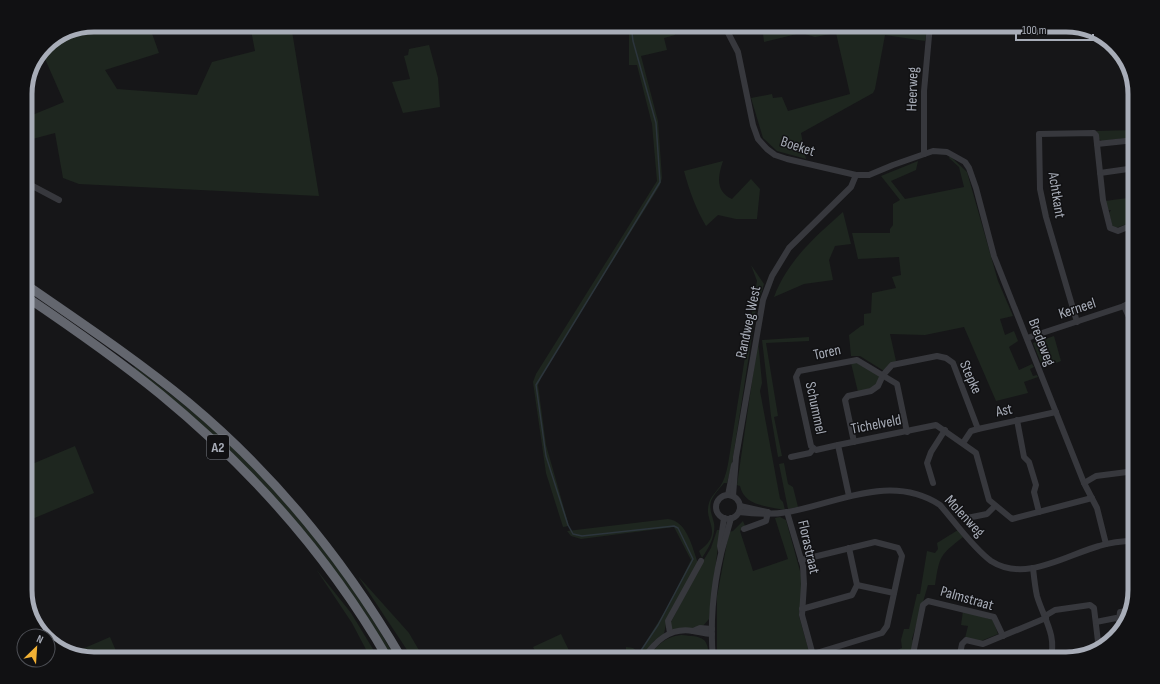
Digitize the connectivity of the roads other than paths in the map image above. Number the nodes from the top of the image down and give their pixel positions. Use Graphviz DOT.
graph roads {
  1 [pos="728,32"];
  2 [pos="929,32"];
  3 [pos="1128,141"];
  4 [pos="1097,144"];
  5 [pos="924,154"];
  6 [pos="1128,169"];
  7 [pos="1100,173"];
  8 [pos="856,175"];
  9 [pos="32,186"];
  10 [pos="59,200"];
  11 [pos="1128,227"];
  12 [pos="32,289"];
  13 [pos="32,301"];
  14 [pos="1128,304"];
  15 [pos="1124,306"];
  16 [pos="1128,315"];
  17 [pos="1077,322"];
  18 [pos="1027,338"];
  19 [pos="797,373"];
  20 [pos="883,375"];
  21 [pos="1056,412"];
  22 [pos="1016,420"];
  23 [pos="978,429"];
  24 [pos="945,430"];
  25 [pos="907,432"];
  26 [pos="854,442"];
  27 [pos="963,443"];
  28 [pos="838,445"];
  29 [pos="812,449"];
  30 [pos="791,456"];
  31 [pos="1128,473"];
  32 [pos="934,483"];
  33 [pos="1084,483"];
  34 [pos="731,495"];
  35 [pos="849,496"];
  36 [pos="1092,498"];
  37 [pos="995,506"];
  38 [pos="740,509"];
  39 [pos="787,512"];
  40 [pos="1039,512"];
  41 [pos="768,513"];
  42 [pos="727,518"];
  43 [pos="967,518"];
  44 [pos="744,529"];
  45 [pos="1128,541"];
  46 [pos="1106,544"];
  47 [pos="849,548"];
  48 [pos="802,560"];
  49 [pos="701,561"];
  50 [pos="1033,568"];
  51 [pos="857,585"];
  52 [pos="894,593"];
  53 [pos="802,608"];
  54 [pos="1124,611"];
  55 [pos="1046,617"];
  56 [pos="1119,620"];
  57 [pos="1096,622"];
  58 [pos="712,631"];
  59 [pos="670,633"];
  60 [pos="1003,636"];
  61 [pos="1098,643"];
  62 [pos="383,652"];
  63 [pos="398,652"];
  64 [pos="649,652"];
  65 [pos="712,652"];
  66 [pos="813,652"];
  67 [pos="826,652"];
  68 [pos="913,652"];
  69 [pos="960,652"];
  70 [pos="1051,652"];
  1 -- 8 [label="street, Boeket"];
  2 -- 5 [label="street, Heerweg"];
  3 -- 4 [label="street"];
  4 -- 7 [label="street"];
  4 -- 17 [label="street, Achtkant"];
  5 -- 8 [label="street, Boeket"];
  5 -- 18 [label="street, Bredeweg"];
  6 -- 7 [label="street"];
  7 -- 11 [label="street"];
  8 -- 34 [label="street, Randweg West"];
  9 -- 10 [label="street"];
  12 -- 63 [label="highway, A2"];
  13 -- 62 [label="highway, A2"];
  14 -- 15 [label="street, Kerneel"];
  15 -- 16 [label="street"];
  15 -- 17 [label="street, Kerneel"];
  17 -- 18 [label="street, Kerneel"];
  18 -- 21 [label="street, Bredeweg"];
  19 -- 20 [label="street, Toren"];
  19 -- 29 [label="street, Schummel"];
  20 -- 23 [label="street, Stepke"];
  20 -- 25 [label="street, Toren"];
  20 -- 26 [label="street"];
  21 -- 22 [label="street, Ast"];
  21 -- 33 [label="street, Bredeweg"];
  22 -- 23 [label="street, Ast"];
  22 -- 40 [label="street"];
  23 -- 27 [label="street, Ast"];
  24 -- 25 [label="street, Tichelveld"];
  24 -- 27 [label="street, Tichelveld"];
  24 -- 32 [label="street"];
  25 -- 26 [label="street, Tichelveld"];
  26 -- 28 [label="street, Tichelveld"];
  27 -- 37 [label="street, Tichelveld"];
  28 -- 29 [label="street, Schummel"];
  28 -- 35 [label="street, Tichelveld"];
  29 -- 30 [label="street, Schummel"];
  31 -- 33 [label="street"];
  33 -- 36 [label="street, Bredeweg"];
  34 -- 38 [label="street"];
  34 -- 42 [label="street"];
  35 -- 39 [label="street, Molenweg"];
  35 -- 50 [label="street, Molenweg"];
  36 -- 40 [label="street, Tichelveld"];
  36 -- 46 [label="street, Bredeweg"];
  37 -- 40 [label="street, Tichelveld"];
  37 -- 43 [label="street"];
  38 -- 41 [label="street, Molenweg"];
  38 -- 42 [label="street"];
  39 -- 41 [label="street, Molenweg"];
  39 -- 48 [label="street, Florastraat"];
  41 -- 44 [label="street"];
  42 -- 58 [label="street"];
  45 -- 46 [label="street"];
  46 -- 50 [label="street, Molenweg"];
  47 -- 48 [label="street"];
  47 -- 51 [label="street"];
  47 -- 52 [label="street"];
  48 -- 53 [label="street, Florastraat"];
  49 -- 59 [label="street"];
  50 -- 55 [label="street"];
  51 -- 52 [label="street"];
  51 -- 53 [label="street"];
  52 -- 67 [label="street"];
  53 -- 66 [label="street, Florastraat"];
  54 -- 56 [label="street"];
  55 -- 57 [label="street"];
  55 -- 60 [label="street"];
  55 -- 70 [label="street"];
  56 -- 57 [label="street"];
  57 -- 61 [label="street"];
  58 -- 59 [label="street"];
  58 -- 65 [label="street"];
  59 -- 64 [label="street"];
  60 -- 68 [label="street, Palmstraat"];
  60 -- 69 [label="street"];
}
